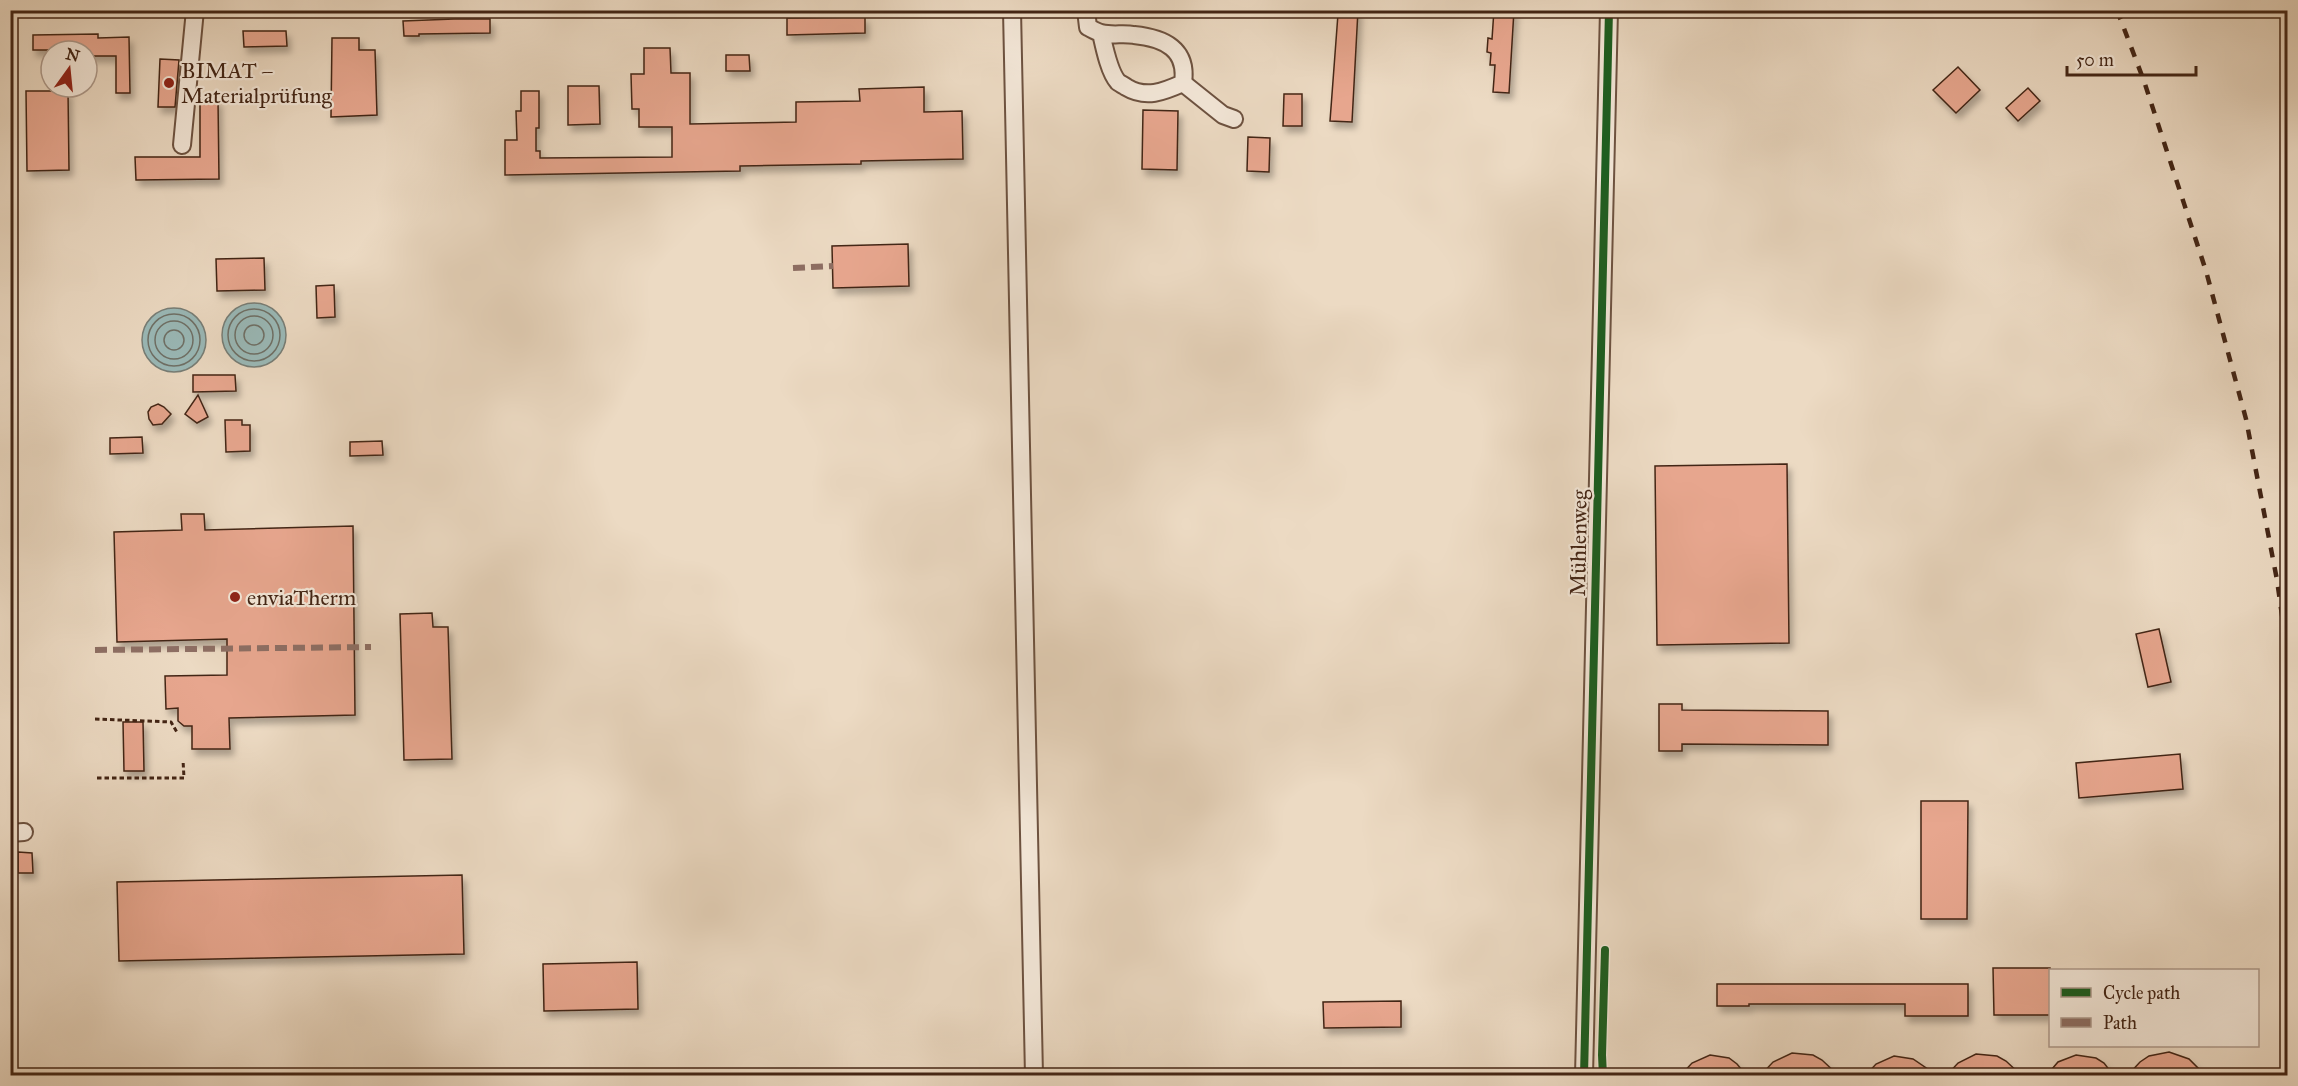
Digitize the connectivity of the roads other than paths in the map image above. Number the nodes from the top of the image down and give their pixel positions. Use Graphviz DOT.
graph roads {
  1 [pos="195,10"];
  2 [pos="1012,10"];
  3 [pos="1086,10"];
  4 [pos="1609,10"];
  5 [pos="1101,33"];
  6 [pos="1183,83"];
  7 [pos="1234,119"];
  8 [pos="182,145"];
  9 [pos="1034,1076"];
  10 [pos="1584,1076"];
  1 -- 8 [label="street"];
  2 -- 9 [label="street"];
  3 -- 5 [label="street"];
  4 -- 10 [label="street, Mühlenweg"];
  5 -- 6 [label="street"];
  5 -- 6 [label="street"];
  6 -- 7 [label="street"];
}
